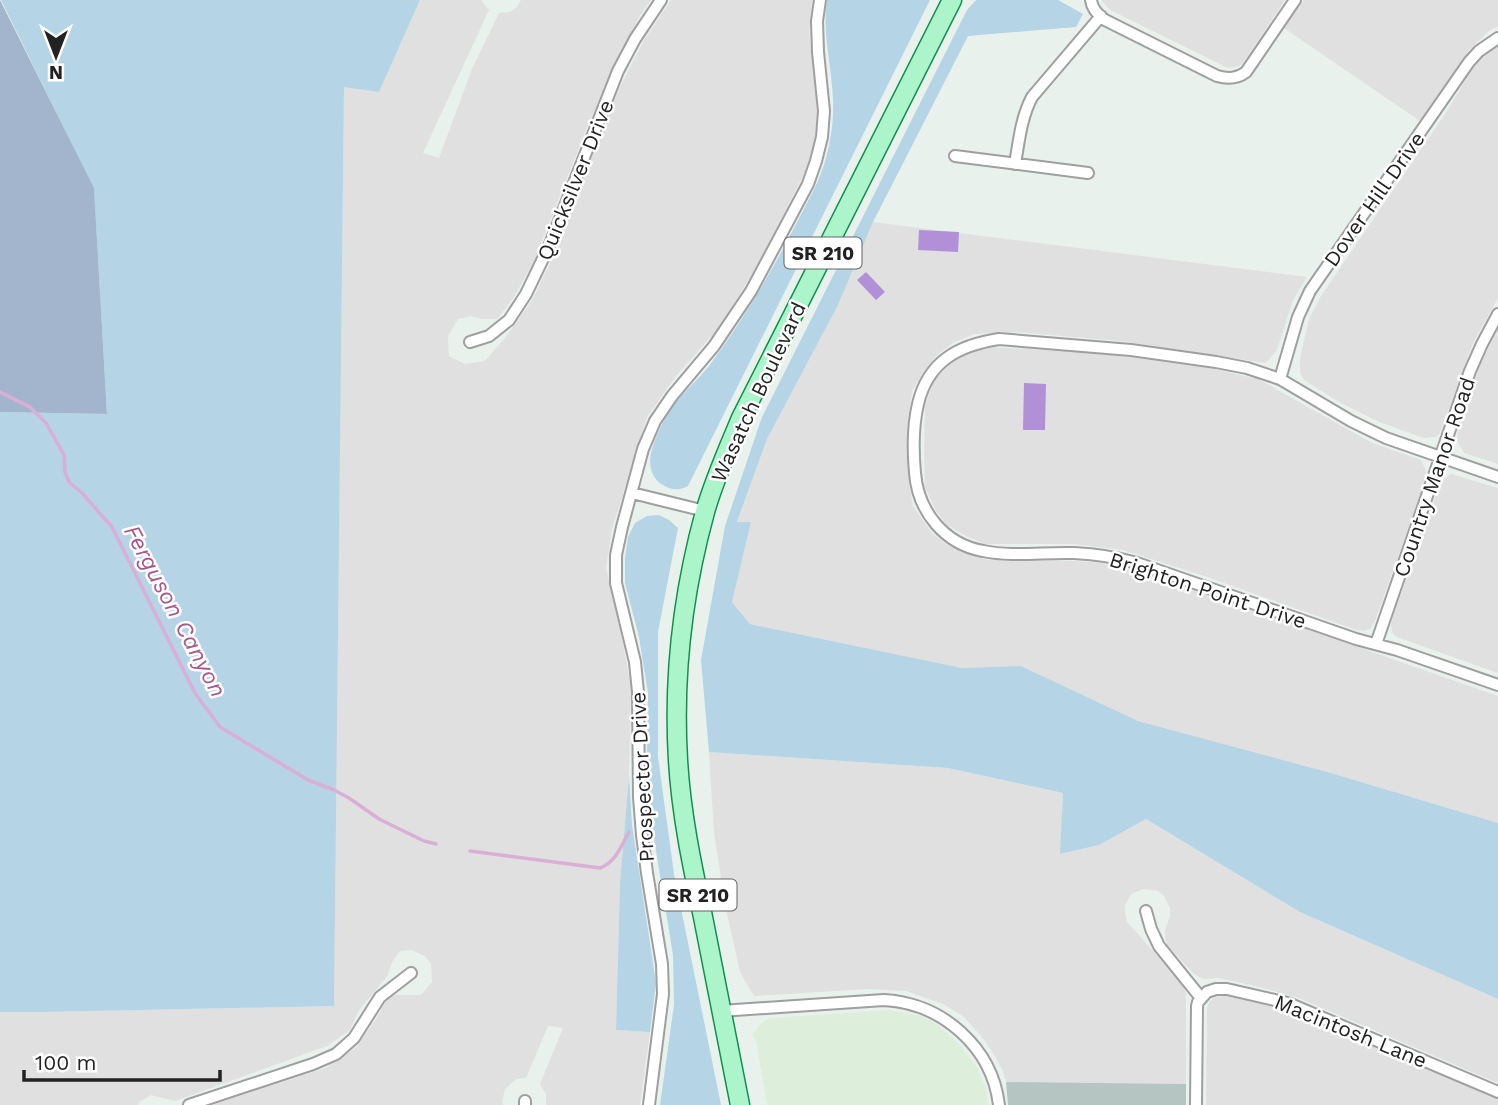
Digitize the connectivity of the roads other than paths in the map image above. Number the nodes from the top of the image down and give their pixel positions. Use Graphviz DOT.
graph roads {
  1 [pos="661,0"];
  2 [pos="820,0"];
  3 [pos="952,0"];
  4 [pos="1295,0"];
  5 [pos="1092,2"];
  6 [pos="1101,16"];
  7 [pos="1498,37"];
  8 [pos="955,156"];
  9 [pos="1015,164"];
  10 [pos="1088,173"];
  11 [pos="1498,314"];
  12 [pos="470,342"];
  13 [pos="1280,379"];
  14 [pos="1440,457"];
  15 [pos="1498,477"];
  16 [pos="632,493"];
  17 [pos="705,511"];
  18 [pos="1376,644"];
  19 [pos="1498,685"];
  20 [pos="1146,911"];
  21 [pos="411,973"];
  22 [pos="1201,998"];
  23 [pos="721,1011"];
  24 [pos="1498,1092"];
  25 [pos="189,1105"];
  26 [pos="649,1105"];
  27 [pos="740,1105"];
  28 [pos="999,1105"];
  29 [pos="1196,1105"];
  1 -- 12 [label="street, Quicksilver Drive"];
  2 -- 16 [label="street, Prospector Drive"];
  3 -- 17 [label="main road, Wasatch Boulevard / SR 210"];
  4 -- 6 [label="street"];
  5 -- 6 [label="street"];
  6 -- 9 [label="street"];
  7 -- 13 [label="street, Dover Hill Drive"];
  8 -- 9 [label="street"];
  9 -- 10 [label="street"];
  11 -- 14 [label="street, Country Manor Road"];
  13 -- 14 [label="street, Brighton Point Drive"];
  13 -- 18 [label="street, Brighton Point Drive"];
  14 -- 15 [label="street, Brighton Point Drive"];
  14 -- 18 [label="street, Country Manor Road"];
  16 -- 17 [label="street"];
  16 -- 26 [label="street, Prospector Drive"];
  17 -- 23 [label="main road, Wasatch Boulevard / SR 210"];
  18 -- 19 [label="street, Brighton Point Drive"];
  20 -- 22 [label="street"];
  21 -- 25 [label="street"];
  22 -- 24 [label="street, Macintosh Lane"];
  22 -- 29 [label="street"];
  23 -- 27 [label="main road, Wasatch Boulevard / SR 210"];
  23 -- 28 [label="street"];
}
